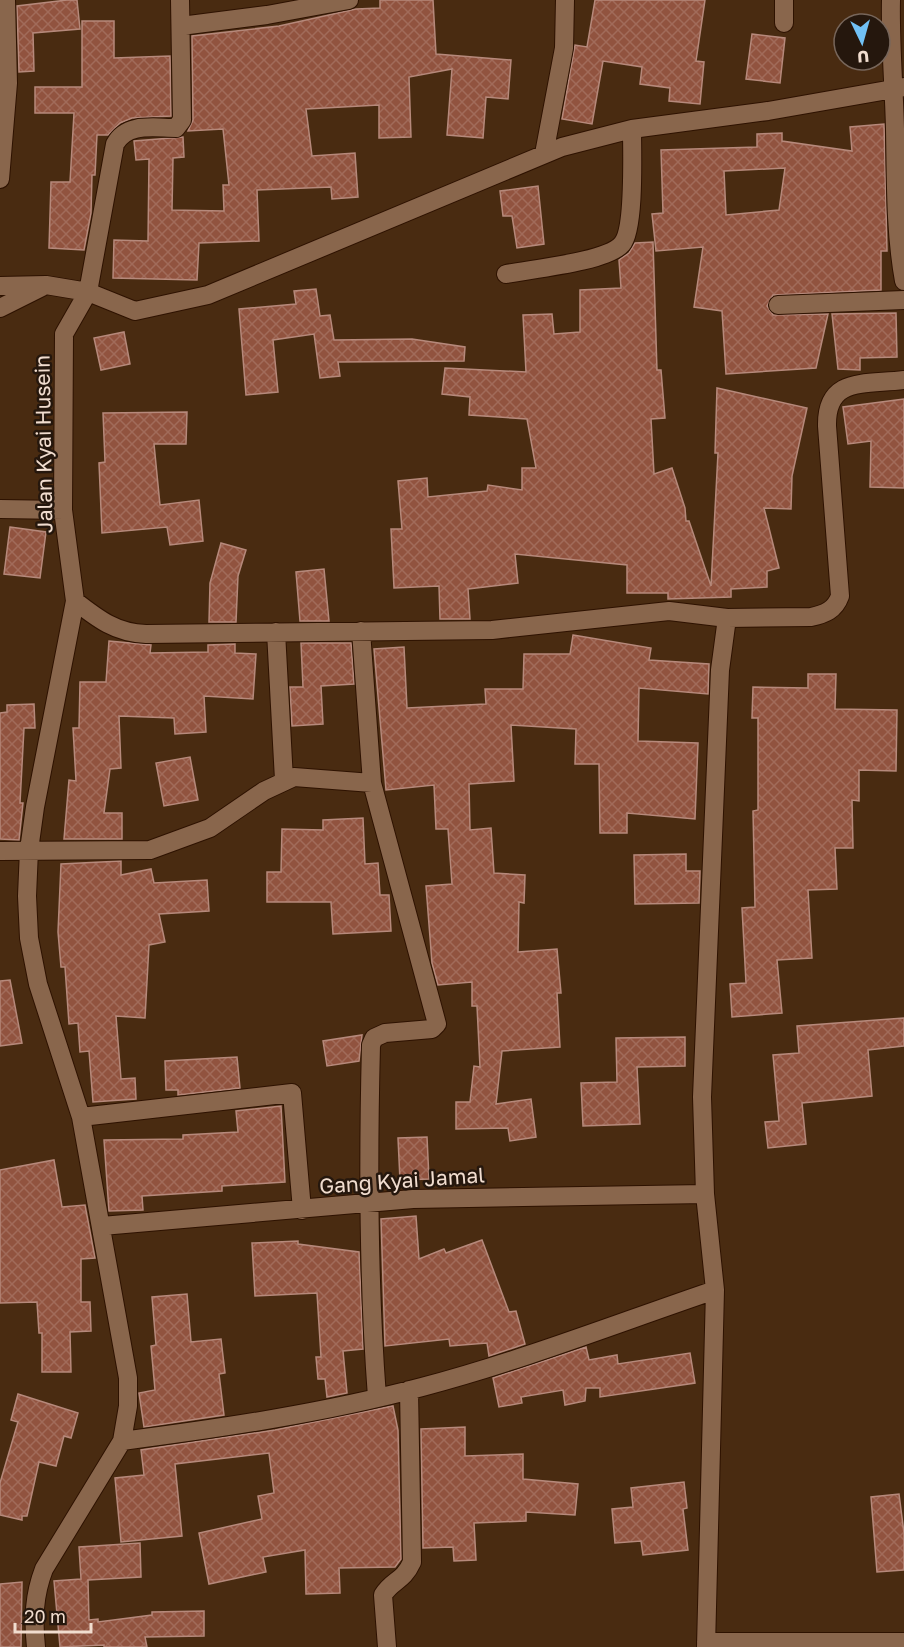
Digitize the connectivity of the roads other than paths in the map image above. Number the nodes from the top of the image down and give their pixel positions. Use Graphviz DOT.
graph roads {
  1 [pos="6,0"];
  2 [pos="180,0"];
  3 [pos="349,0"];
  4 [pos="565,0"];
  5 [pos="784,0"];
  6 [pos="891,0"];
  7 [pos="784,23"];
  8 [pos="181,26"];
  9 [pos="899,89"];
  10 [pos="633,129"];
  11 [pos="544,154"];
  12 [pos="0,179"];
  13 [pos="506,274"];
  14 [pos="904,281"];
  15 [pos="46,285"];
  16 [pos="0,286"];
  17 [pos="88,292"];
  18 [pos="904,300"];
  19 [pos="778,305"];
  20 [pos="0,308"];
  21 [pos="904,380"];
  22 [pos="0,508"];
  23 [pos="63,510"];
  24 [pos="75,601"];
  25 [pos="727,618"];
  26 [pos="276,632"];
  27 [pos="361,632"];
  28 [pos="284,780"];
  29 [pos="372,783"];
  30 [pos="29,850"];
  31 [pos="0,851"];
  32 [pos="81,1117"];
  33 [pos="705,1194"];
  34 [pos="369,1204"];
  35 [pos="302,1210"];
  36 [pos="102,1226"];
  37 [pos="715,1290"];
  38 [pos="409,1390"];
  39 [pos="377,1397"];
  40 [pos="122,1441"];
  41 [pos="904,1642"];
  42 [pos="706,1645"];
  43 [pos="36,1647"];
  44 [pos="387,1647"];
  1 -- 12 [label="street"];
  2 -- 8 [label="street"];
  3 -- 8 [label="street"];
  4 -- 11 [label="street"];
  5 -- 7 [label="street"];
  6 -- 9 [label="street"];
  8 -- 17 [label="street, Jalan Kyai Husein"];
  9 -- 10 [label="street"];
  9 -- 14 [label="street"];
  10 -- 11 [label="street"];
  10 -- 13 [label="street"];
  11 -- 17 [label="street"];
  15 -- 16 [label="street"];
  15 -- 17 [label="street"];
  15 -- 20 [label="street"];
  17 -- 23 [label="street, Jalan Kyai Husein"];
  18 -- 19 [label="street"];
  21 -- 25 [label="street"];
  22 -- 23 [label="street"];
  23 -- 24 [label="street, Jalan Kyai Husein"];
  24 -- 26 [label="street"];
  24 -- 30 [label="street, Jalan Kyai Husein"];
  25 -- 27 [label="street"];
  25 -- 33 [label="street"];
  26 -- 27 [label="street"];
  26 -- 28 [label="street"];
  27 -- 29 [label="street"];
  28 -- 29 [label="street"];
  28 -- 30 [label="street"];
  29 -- 34 [label="street"];
  30 -- 31 [label="street"];
  30 -- 32 [label="street, Jalan Kyai Husein"];
  32 -- 35 [label="street"];
  32 -- 36 [label="street, Jalan Kyai Husein"];
  33 -- 34 [label="street, Gang Kyai Jamal"];
  33 -- 37 [label="street"];
  34 -- 35 [label="street, Gang Kyai Jamal"];
  34 -- 39 [label="street"];
  35 -- 36 [label="street, Gang Kyai Jamal"];
  36 -- 40 [label="street, Jalan Kyai Husein"];
  37 -- 38 [label="street"];
  37 -- 42 [label="street"];
  38 -- 39 [label="street"];
  38 -- 44 [label="street"];
  39 -- 40 [label="street"];
  40 -- 43 [label="street"];
  41 -- 42 [label="street"];
}
